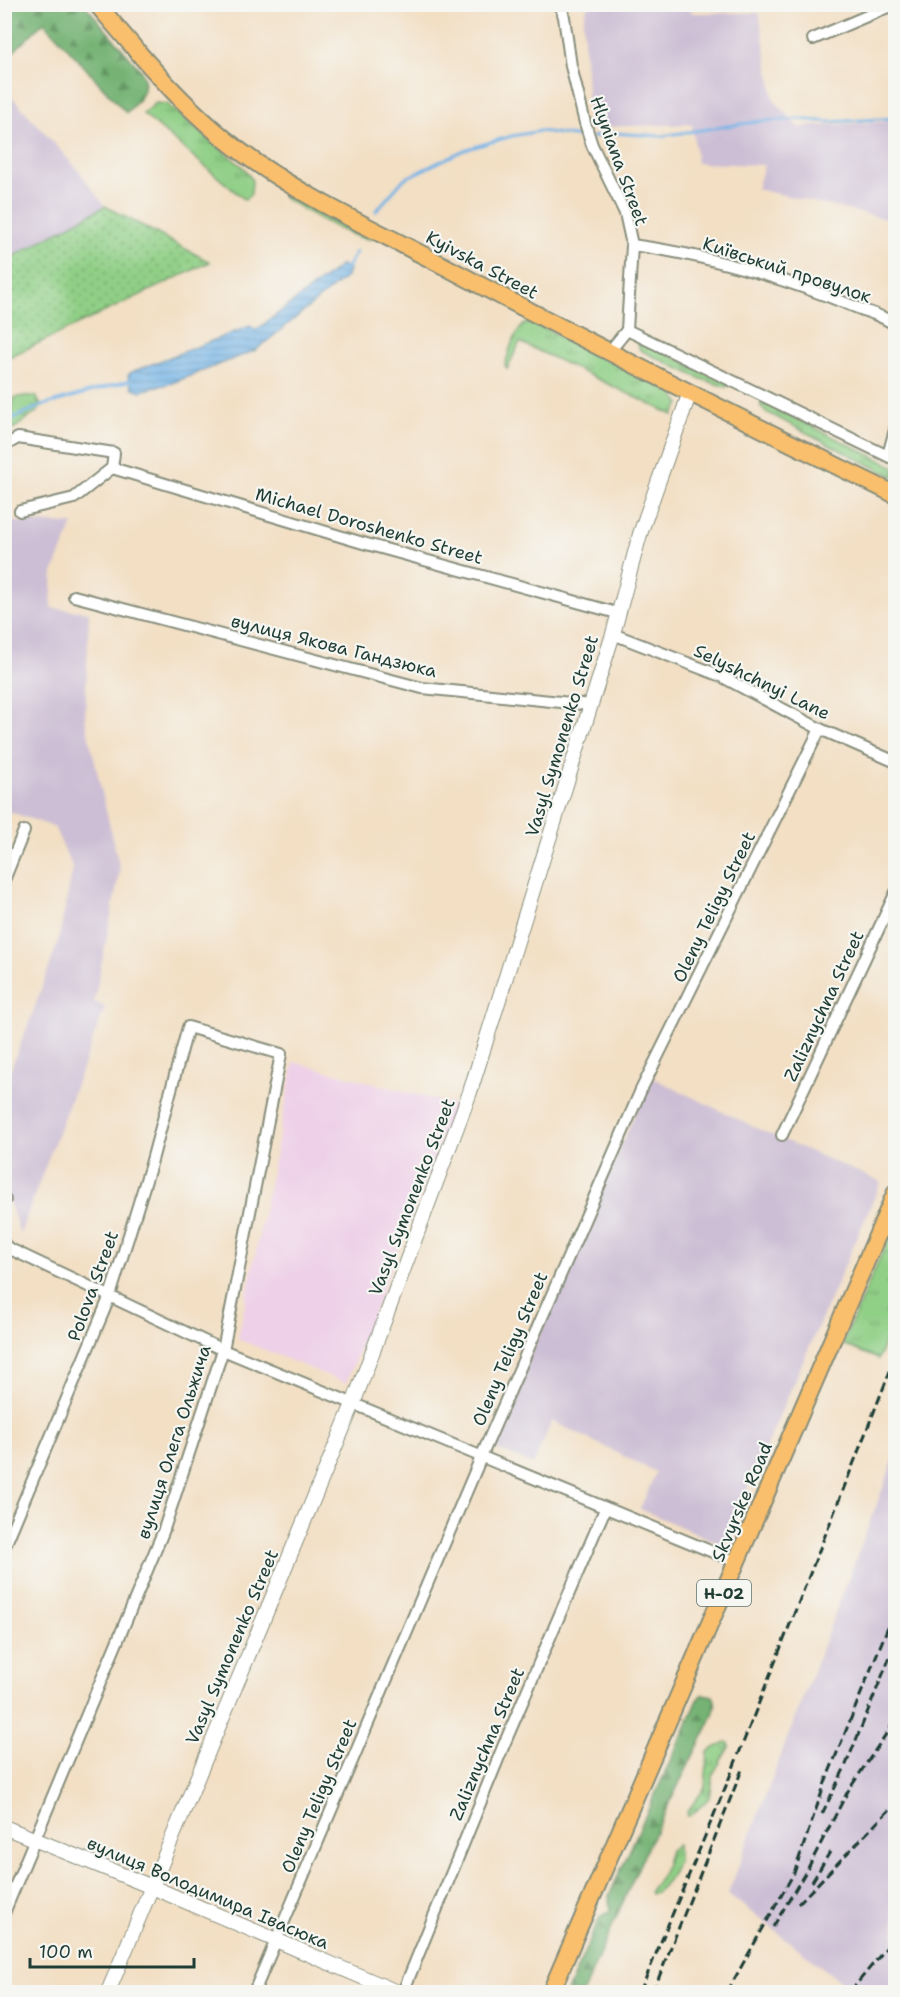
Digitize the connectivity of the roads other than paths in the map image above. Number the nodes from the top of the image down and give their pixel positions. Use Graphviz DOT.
graph roads {
  1 [pos="97,4"];
  2 [pos="560,4"];
  3 [pos="895,4"];
  4 [pos="813,39"];
  5 [pos="632,245"];
  6 [pos="896,326"];
  7 [pos="627,330"];
  8 [pos="609,352"];
  9 [pos="690,392"];
  10 [pos="896,426"];
  11 [pos="4,446"];
  12 [pos="892,458"];
  13 [pos="112,468"];
  14 [pos="896,495"];
  15 [pos="20,511"];
  16 [pos="74,596"];
  17 [pos="617,613"];
  18 [pos="613,634"];
  19 [pos="591,705"];
  20 [pos="820,729"];
  21 [pos="896,762"];
  22 [pos="24,831"];
  23 [pos="4,880"];
  24 [pos="896,892"];
  25 [pos="188,1027"];
  26 [pos="782,1135"];
  27 [pos="896,1192"];
  28 [pos="4,1244"];
  29 [pos="110,1296"];
  30 [pos="223,1350"];
  31 [pos="353,1404"];
  32 [pos="482,1455"];
  33 [pos="605,1509"];
  34 [pos="4,1548"];
  35 [pos="737,1562"];
  36 [pos="4,1827"];
  37 [pos="36,1840"];
  38 [pos="152,1887"];
  39 [pos="4,1913"];
  40 [pos="275,1941"];
  41 [pos="108,1992"];
  42 [pos="254,1992"];
  43 [pos="397,1992"];
  44 [pos="403,1992"];
  45 [pos="551,1992"];
  1 -- 8 [label="main road, Kyivska Street"];
  2 -- 5 [label="street, Hlyniana Street"];
  3 -- 4 [label="street"];
  5 -- 6 [label="street, Київський провулок"];
  5 -- 7 [label="street, Hlyniana Street"];
  7 -- 8 [label="street"];
  7 -- 12 [label="street"];
  8 -- 9 [label="main road, Kyivska Street"];
  9 -- 14 [label="main road, Kyivska Street"];
  9 -- 17 [label="street, Vasyl Symonenko Street"];
  10 -- 12 [label="street"];
  11 -- 13 [label="street"];
  13 -- 15 [label="street"];
  13 -- 17 [label="street, Michael Doroshenko Street"];
  16 -- 19 [label="street, вулиця Якова Гандзюка"];
  17 -- 18 [label="street, Vasyl Symonenko Street"];
  18 -- 19 [label="street, Vasyl Symonenko Street"];
  18 -- 20 [label="street, Selyshchnyi Lane"];
  19 -- 31 [label="street, Vasyl Symonenko Street"];
  20 -- 21 [label="street, Selyshchnyi Lane"];
  20 -- 32 [label="street, Oleny Teligy Street"];
  22 -- 23 [label="street"];
  24 -- 26 [label="street, Zaliznychna Street"];
  25 -- 29 [label="street, Polova Street"];
  25 -- 30 [label="street, вулиця Олега Ольжича"];
  27 -- 35 [label="main road, Skvyrske Road / Н-02"];
  28 -- 29 [label="street"];
  29 -- 30 [label="street"];
  29 -- 34 [label="street, Polova Street"];
  30 -- 31 [label="street"];
  30 -- 37 [label="street, вулиця Олега Ольжича"];
  31 -- 32 [label="street"];
  31 -- 38 [label="street, Vasyl Symonenko Street"];
  32 -- 33 [label="street"];
  32 -- 40 [label="street, Oleny Teligy Street"];
  33 -- 35 [label="street"];
  33 -- 44 [label="street, Zaliznychna Street"];
  35 -- 45 [label="main road, Skvyrske Road / Н-02"];
  36 -- 37 [label="street, вулиця Володимира Івасюка"];
  37 -- 38 [label="street, вулиця Володимира Івасюка"];
  37 -- 39 [label="street, вулиця Олега Ольжича"];
  38 -- 40 [label="street, вулиця Володимира Івасюка"];
  38 -- 41 [label="street, Vasyl Symonenko Street"];
  40 -- 42 [label="street, Oleny Teligy Street"];
  40 -- 43 [label="street, вулиця Володимира Івасюка"];
}
